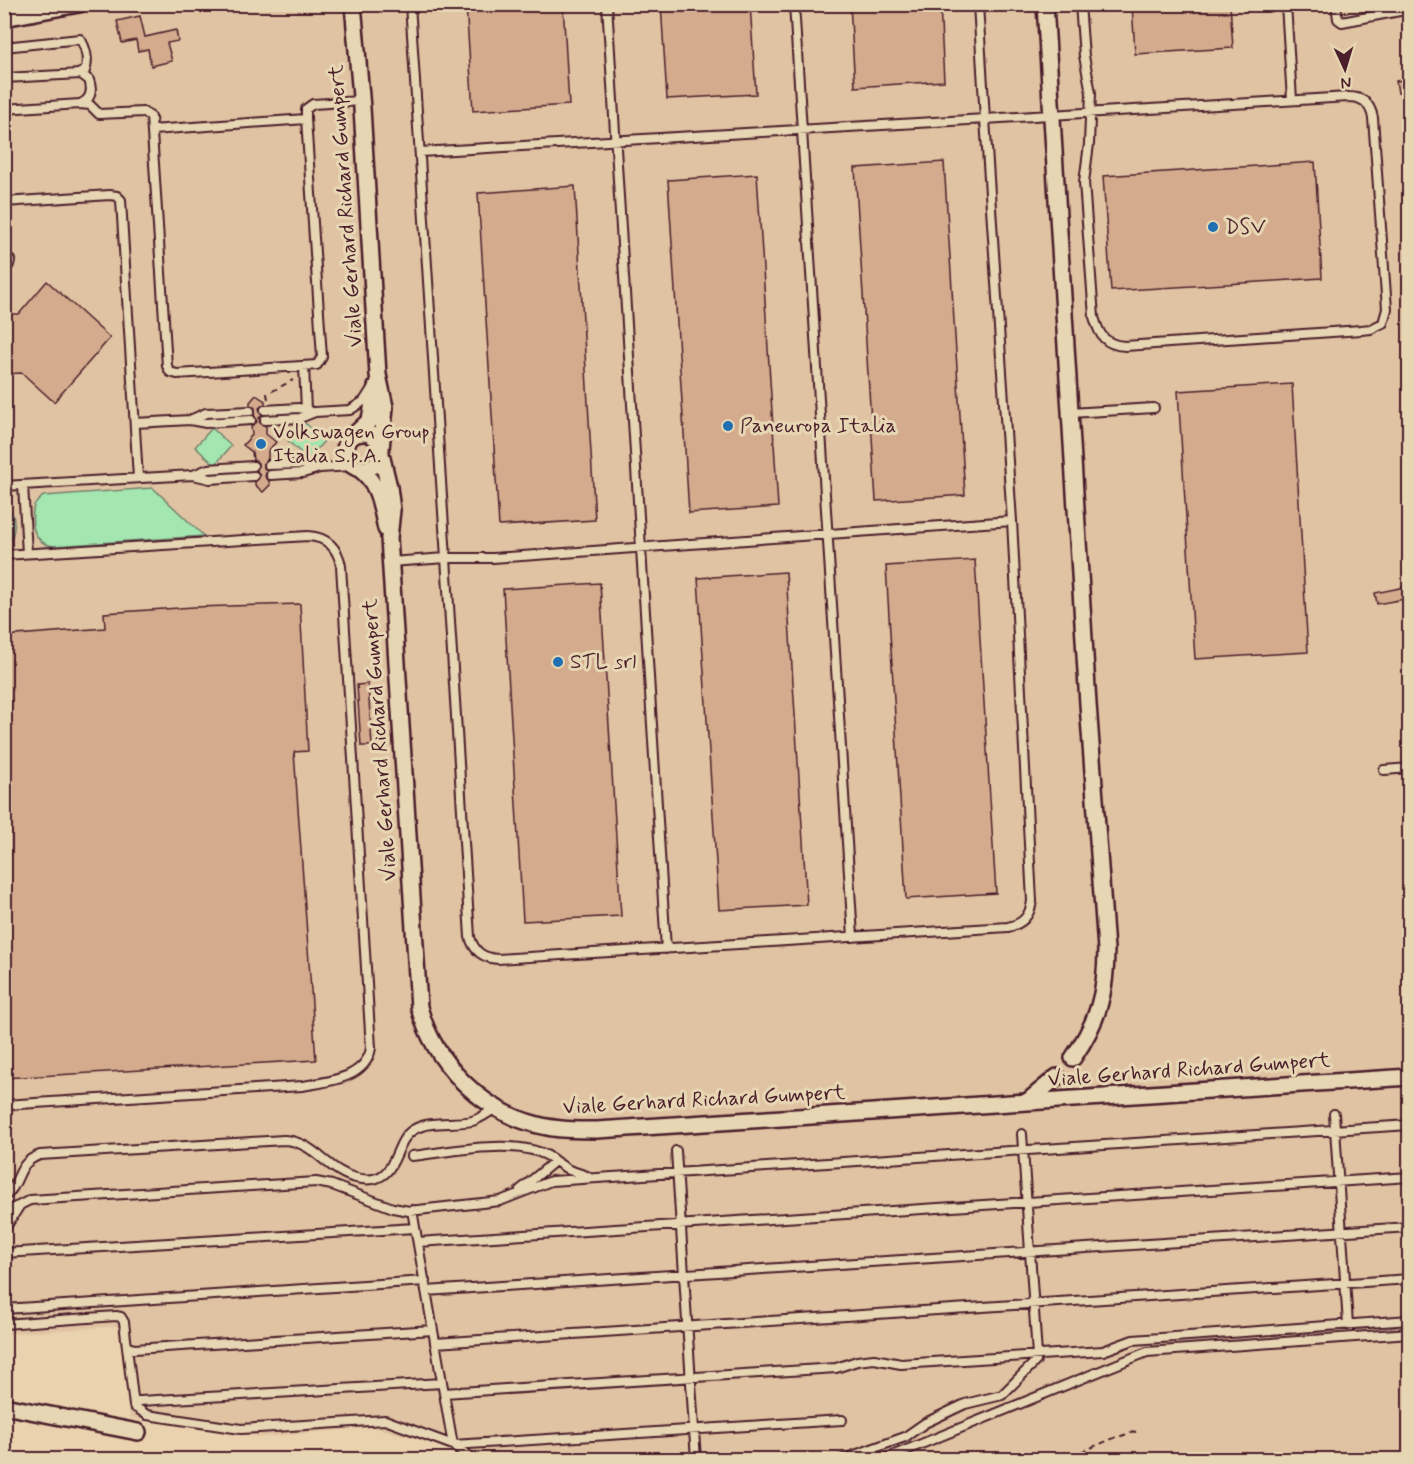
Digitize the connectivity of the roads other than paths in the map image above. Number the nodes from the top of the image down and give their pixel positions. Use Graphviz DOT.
graph roads {
  1 [pos="79,4"];
  2 [pos="353,4"];
  3 [pos="358,4"];
  4 [pos="410,4"];
  5 [pos="607,4"];
  6 [pos="794,4"];
  7 [pos="978,4"];
  8 [pos="1045,4"];
  9 [pos="1080,4"];
  10 [pos="1286,4"];
  11 [pos="1336,4"];
  12 [pos="1410,9"];
  13 [pos="4,18"];
  14 [pos="356,33"];
  15 [pos="4,46"];
  16 [pos="78,74"];
  17 [pos="4,78"];
  18 [pos="1292,100"];
  19 [pos="361,101"];
  20 [pos="80,104"];
  21 [pos="4,109"];
  22 [pos="1090,113"];
  23 [pos="1052,115"];
  24 [pos="306,119"];
  25 [pos="985,119"];
  26 [pos="152,130"];
  27 [pos="802,131"];
  28 [pos="616,141"];
  29 [pos="420,152"];
  30 [pos="4,202"];
  31 [pos="4,251"];
  32 [pos="4,267"];
  33 [pos="304,366"];
  34 [pos="378,375"];
  35 [pos="267,406"];
  36 [pos="1154,408"];
  37 [pos="250,411"];
  38 [pos="311,411"];
  39 [pos="1070,413"];
  40 [pos="190,420"];
  41 [pos="251,420"];
  42 [pos="265,420"];
  43 [pos="135,423"];
  44 [pos="355,434"];
  45 [pos="381,451"];
  46 [pos="269,465"];
  47 [pos="253,466"];
  48 [pos="355,467"];
  49 [pos="320,468"];
  50 [pos="193,475"];
  51 [pos="254,476"];
  52 [pos="271,476"];
  53 [pos="138,478"];
  54 [pos="23,485"];
  55 [pos="4,486"];
  56 [pos="1012,521"];
  57 [pos="827,535"];
  58 [pos="389,538"];
  59 [pos="642,548"];
  60 [pos="27,553"];
  61 [pos="4,555"];
  62 [pos="446,558"];
  63 [pos="390,562"];
  64 [pos="1410,768"];
  65 [pos="1383,770"];
  66 [pos="853,937"];
  67 [pos="666,949"];
  68 [pos="1073,1058"];
  69 [pos="1057,1077"];
  70 [pos="1410,1077"];
  71 [pos="1029,1101"];
  72 [pos="4,1104"];
  73 [pos="496,1108"];
  74 [pos="1334,1114"];
  75 [pos="1410,1125"];
  76 [pos="1335,1130"];
  77 [pos="1022,1134"];
  78 [pos="1023,1150"];
  79 [pos="676,1151"];
  80 [pos="412,1156"];
  81 [pos="555,1161"];
  82 [pos="677,1172"];
  83 [pos="1410,1177"];
  84 [pos="597,1178"];
  85 [pos="1338,1182"];
  86 [pos="4,1197"];
  87 [pos="511,1198"];
  88 [pos="1027,1202"];
  89 [pos="20,1205"];
  90 [pos="412,1210"];
  91 [pos="4,1212"];
  92 [pos="681,1225"];
  93 [pos="1410,1227"];
  94 [pos="415,1228"];
  95 [pos="4,1230"];
  96 [pos="1342,1232"];
  97 [pos="418,1242"];
  98 [pos="1030,1252"];
  99 [pos="4,1253"];
  100 [pos="684,1274"];
  101 [pos="1410,1279"];
  102 [pos="424,1281"];
  103 [pos="1345,1284"];
  104 [pos="426,1291"];
  105 [pos="1034,1304"];
  106 [pos="4,1309"];
  107 [pos="1410,1320"];
  108 [pos="4,1324"];
  109 [pos="1348,1325"];
  110 [pos="688,1327"];
  111 [pos="433,1330"];
  112 [pos="1410,1333"];
  113 [pos="435,1343"];
  114 [pos="127,1344"];
  115 [pos="1037,1355"];
  116 [pos="691,1377"];
  117 [pos="442,1383"];
  118 [pos="444,1393"];
  119 [pos="4,1406"];
  120 [pos="136,1408"];
  121 [pos="842,1420"];
  122 [pos="694,1430"];
  123 [pos="138,1432"];
  124 [pos="453,1445"];
  125 [pos="474,1460"];
  126 [pos="696,1460"];
  127 [pos="842,1460"];
  128 [pos="882,1460"];
  1 -- 13 [label="street"];
  2 -- 14 [label="street, Viale Gerhard Richard Gumpert"];
  3 -- 14 [label="street, Viale Gerhard Richard Gumpert"];
  4 -- 29 [label="lane"];
  5 -- 28 [label="lane"];
  6 -- 27 [label="lane"];
  7 -- 25 [label="lane"];
  8 -- 23 [label="street"];
  9 -- 22 [label="lane"];
  10 -- 18 [label="lane"];
  11 -- 12 [label="lane"];
  14 -- 19 [label="street, Viale Gerhard Richard Gumpert"];
  15 -- 16 [label="lane"];
  16 -- 17 [label="lane"];
  16 -- 20 [label="lane"];
  18 -- 22 [label="lane"];
  18 -- 22 [label="lane"];
  19 -- 24 [label="lane"];
  19 -- 34 [label="street, Viale Gerhard Richard Gumpert"];
  20 -- 21 [label="lane"];
  20 -- 26 [label="lane"];
  22 -- 23 [label="lane"];
  23 -- 25 [label="lane"];
  23 -- 39 [label="street"];
  24 -- 26 [label="lane"];
  24 -- 33 [label="lane"];
  25 -- 27 [label="lane"];
  25 -- 56 [label="lane"];
  26 -- 33 [label="lane"];
  27 -- 28 [label="lane"];
  27 -- 57 [label="lane"];
  28 -- 29 [label="lane"];
  28 -- 59 [label="lane"];
  29 -- 62 [label="lane"];
  30 -- 43 [label="lane"];
  31 -- 32 [label="lane"];
  33 -- 38 [label="lane"];
  34 -- 38 [label="lane"];
  34 -- 44 [label="street, Viale Gerhard Richard Gumpert"];
  34 -- 45 [label="street, Viale Gerhard Richard Gumpert"];
  35 -- 38 [label="lane"];
  36 -- 39 [label="lane"];
  37 -- 40 [label="lane"];
  38 -- 42 [label="lane"];
  39 -- 68 [label="street"];
  40 -- 41 [label="lane"];
  40 -- 43 [label="lane"];
  43 -- 53 [label="lane"];
  44 -- 45 [label="street"];
  44 -- 48 [label="street"];
  45 -- 48 [label="street"];
  45 -- 58 [label="street, Viale Gerhard Richard Gumpert"];
  46 -- 49 [label="lane"];
  47 -- 50 [label="lane"];
  48 -- 49 [label="lane"];
  48 -- 58 [label="street, Viale Gerhard Richard Gumpert"];
  49 -- 52 [label="lane"];
  50 -- 51 [label="lane"];
  50 -- 53 [label="lane"];
  53 -- 54 [label="lane"];
  54 -- 55 [label="lane"];
  54 -- 60 [label="lane"];
  56 -- 57 [label="lane"];
  56 -- 66 [label="lane"];
  57 -- 59 [label="lane"];
  57 -- 66 [label="lane"];
  58 -- 63 [label="street, Viale Gerhard Richard Gumpert"];
  59 -- 62 [label="lane"];
  59 -- 67 [label="lane"];
  60 -- 61 [label="lane"];
  60 -- 72 [label="lane"];
  62 -- 63 [label="lane"];
  62 -- 67 [label="lane"];
  63 -- 73 [label="street, Viale Gerhard Richard Gumpert"];
  64 -- 65 [label="lane"];
  66 -- 67 [label="lane"];
  69 -- 71 [label="street"];
  70 -- 71 [label="street, Viale Gerhard Richard Gumpert"];
  71 -- 73 [label="street, Viale Gerhard Richard Gumpert"];
  73 -- 86 [label="lane"];
  74 -- 76 [label="lane"];
  75 -- 76 [label="lane"];
  76 -- 78 [label="lane"];
  76 -- 85 [label="lane"];
  77 -- 78 [label="lane"];
  78 -- 82 [label="lane"];
  78 -- 88 [label="lane"];
  79 -- 82 [label="lane"];
  80 -- 81 [label="lane"];
  81 -- 84 [label="lane"];
  81 -- 87 [label="lane"];
  82 -- 84 [label="lane"];
  82 -- 92 [label="lane"];
  83 -- 85 [label="lane"];
  84 -- 87 [label="lane"];
  85 -- 88 [label="lane"];
  85 -- 96 [label="lane"];
  87 -- 90 [label="lane"];
  88 -- 92 [label="lane"];
  88 -- 98 [label="lane"];
  89 -- 90 [label="lane"];
  89 -- 91 [label="lane"];
  89 -- 95 [label="lane"];
  90 -- 94 [label="lane"];
  92 -- 97 [label="lane"];
  92 -- 100 [label="lane"];
  93 -- 96 [label="lane"];
  94 -- 97 [label="lane"];
  94 -- 99 [label="lane"];
  96 -- 98 [label="lane"];
  96 -- 103 [label="lane"];
  97 -- 102 [label="lane"];
  98 -- 100 [label="lane"];
  98 -- 105 [label="lane"];
  100 -- 104 [label="lane"];
  100 -- 110 [label="lane"];
  101 -- 103 [label="lane"];
  102 -- 104 [label="lane"];
  102 -- 106 [label="lane"];
  103 -- 105 [label="lane"];
  103 -- 109 [label="lane"];
  104 -- 111 [label="lane"];
  105 -- 110 [label="lane"];
  105 -- 115 [label="lane"];
  107 -- 109 [label="lane"];
  108 -- 114 [label="lane"];
  109 -- 115 [label="lane"];
  110 -- 113 [label="lane"];
  110 -- 116 [label="lane"];
  111 -- 113 [label="lane"];
  111 -- 114 [label="lane"];
  112 -- 128 [label="lane"];
  113 -- 117 [label="lane"];
  114 -- 120 [label="lane"];
  115 -- 116 [label="lane"];
  115 -- 127 [label="lane"];
  116 -- 118 [label="lane"];
  116 -- 122 [label="lane"];
  117 -- 118 [label="lane"];
  117 -- 120 [label="lane"];
  118 -- 124 [label="lane"];
  119 -- 123 [label="street"];
  120 -- 124 [label="lane"];
  121 -- 122 [label="lane"];
  122 -- 124 [label="lane"];
  122 -- 126 [label="lane"];
  124 -- 125 [label="lane"];
}
